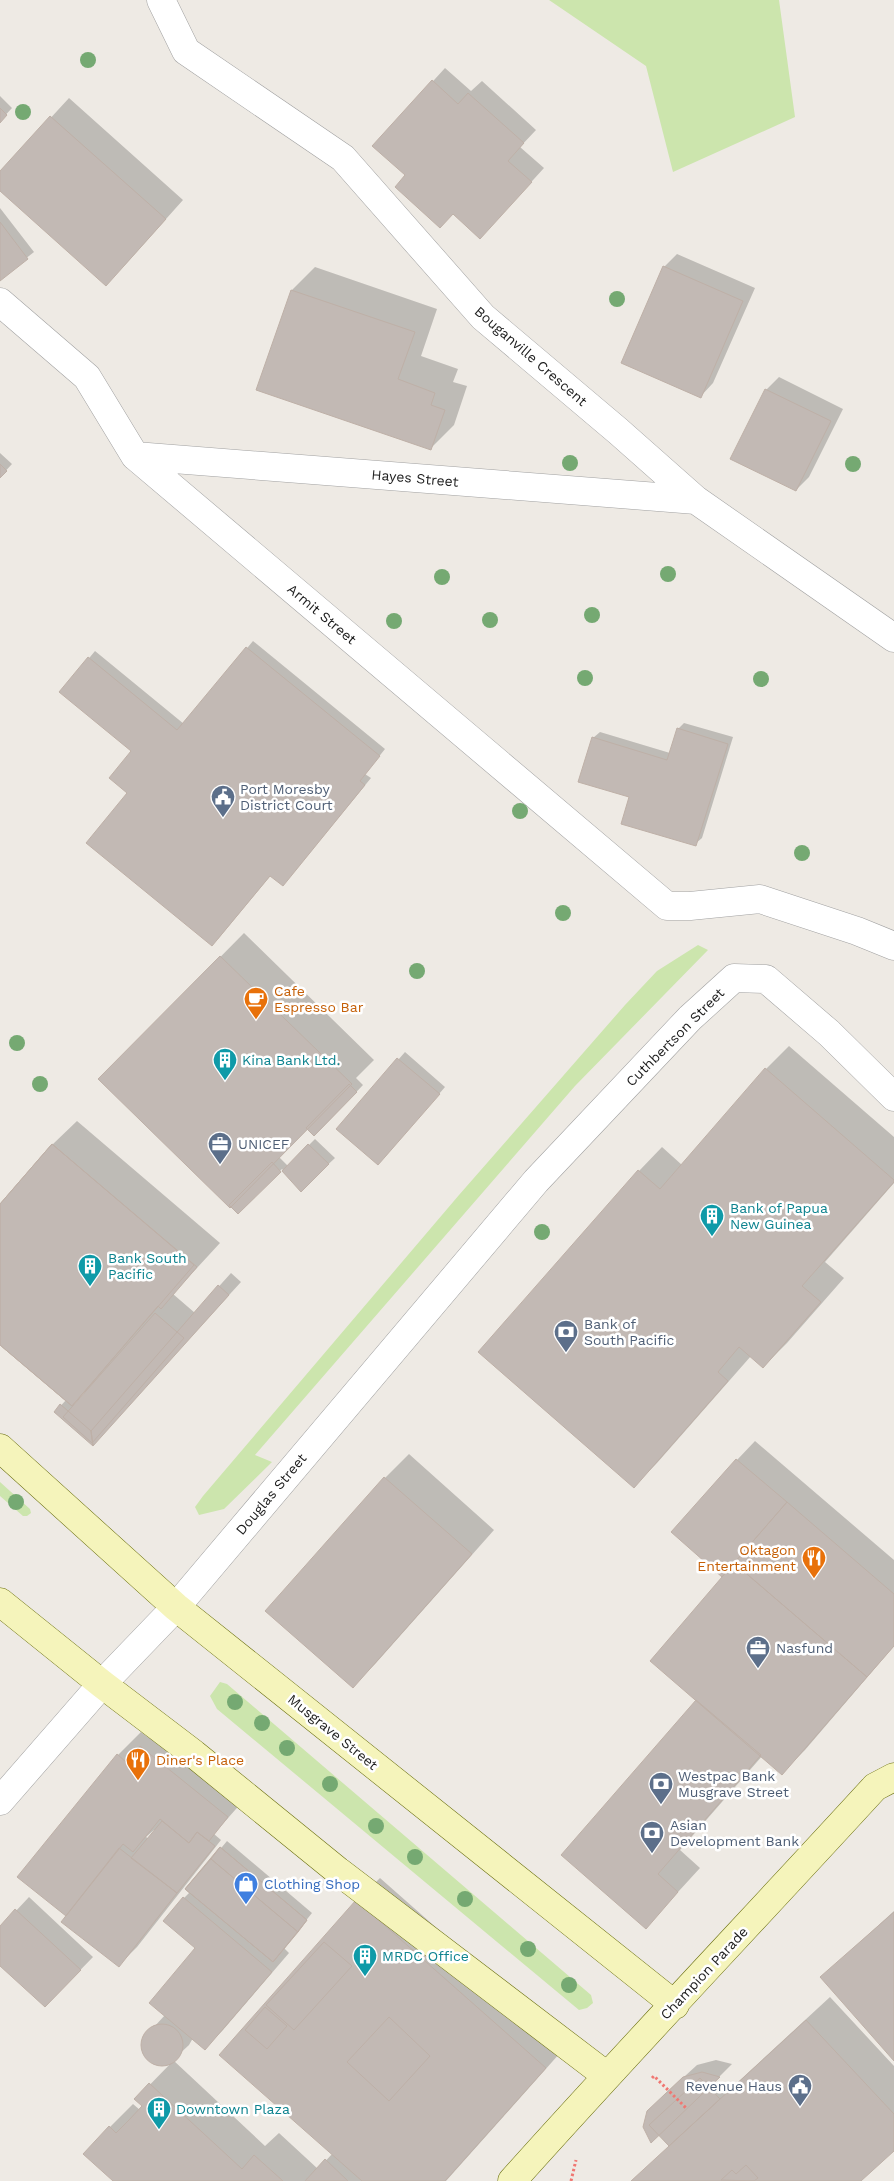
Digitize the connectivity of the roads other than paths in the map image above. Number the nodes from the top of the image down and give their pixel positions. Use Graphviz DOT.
graph roads {
  1 [pos="161,0"];
  2 [pos="0,302"];
  3 [pos="135,456"];
  4 [pos="696,500"];
  5 [pos="894,638"];
  6 [pos="894,946"];
  7 [pos="894,1097"];
  8 [pos="536,1181"];
  9 [pos="0,1448"];
  10 [pos="0,1602"];
  11 [pos="176,1607"];
  12 [pos="102,1684"];
  13 [pos="894,1763"];
  14 [pos="885,1782"];
  15 [pos="0,1801"];
  16 [pos="675,2005"];
  17 [pos="607,2076"];
  18 [pos="512,2181"];
  1 -- 4 [label="street, Bouganville Crescent"];
  2 -- 3 [label="street, Armit Street"];
  3 -- 4 [label="street, Hayes Street"];
  3 -- 6 [label="street, Armit Street"];
  4 -- 5 [label="street, Bouganville Crescent"];
  7 -- 8 [label="street, Cuthbertson Street"];
  8 -- 11 [label="street, Douglas Street"];
  9 -- 11 [label="street, Musgrave Street"];
  10 -- 12 [label="street"];
  11 -- 12 [label="street, Douglas Street"];
  11 -- 16 [label="street, Musgrave Street"];
  12 -- 15 [label="street, Douglas Street"];
  12 -- 17 [label="street"];
  13 -- 14 [label="street, Champion Parade"];
  14 -- 16 [label="street, Champion Parade"];
  16 -- 17 [label="street, Champion Parade"];
  17 -- 18 [label="street, Champion Parade"];
}
